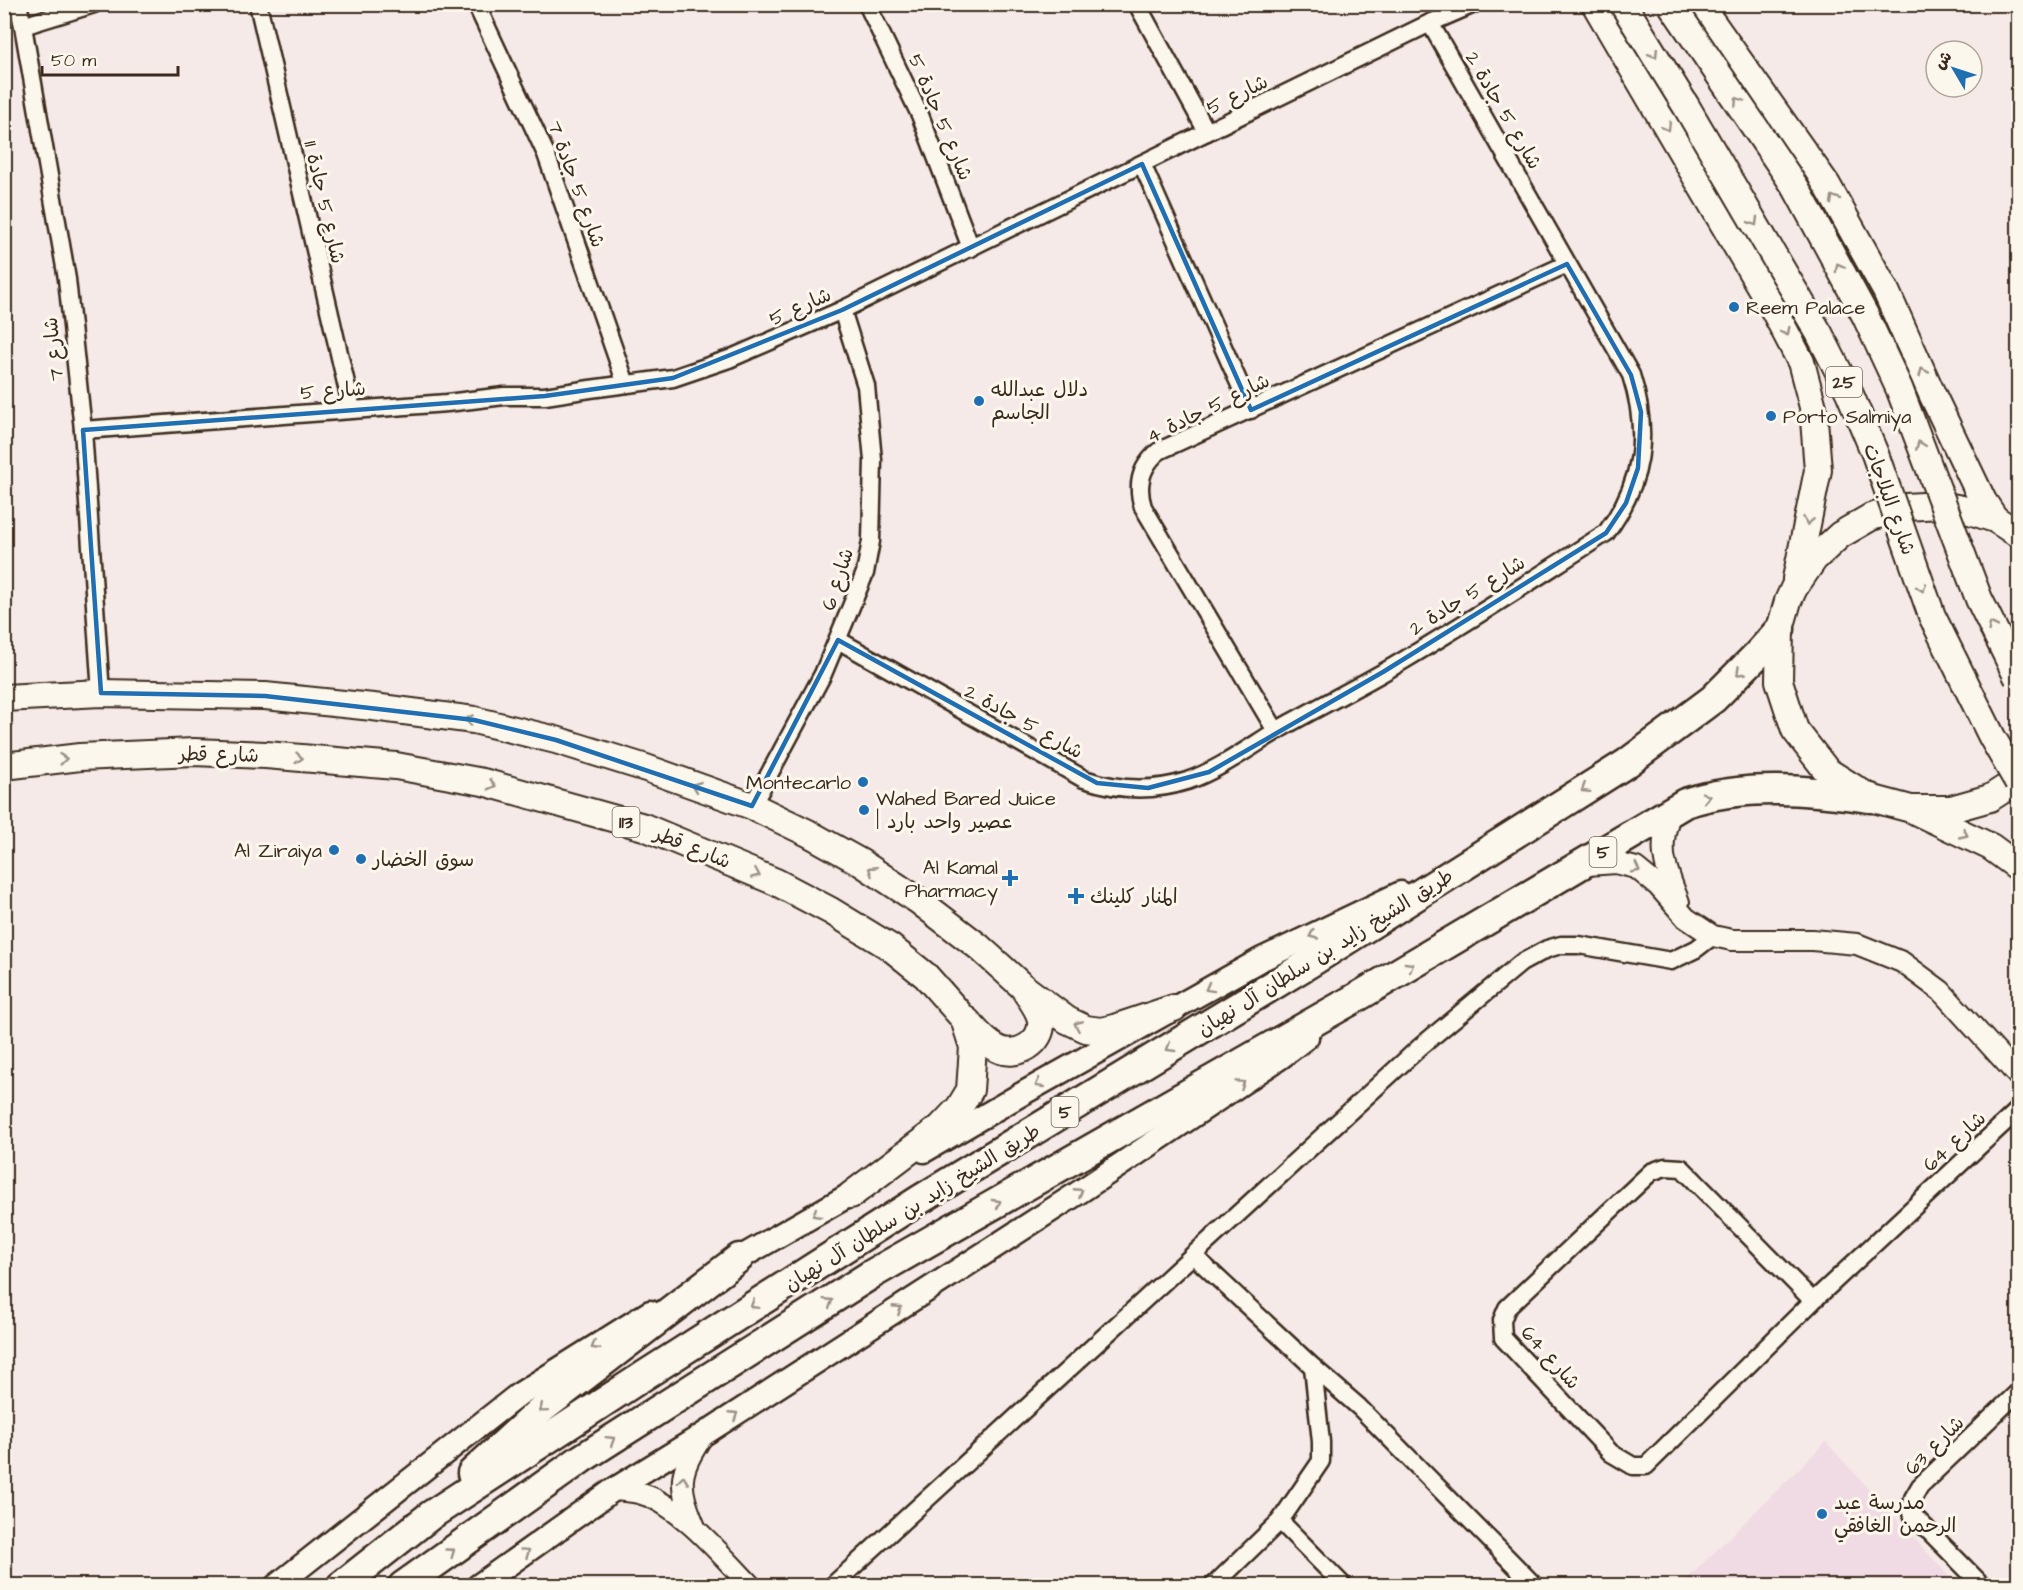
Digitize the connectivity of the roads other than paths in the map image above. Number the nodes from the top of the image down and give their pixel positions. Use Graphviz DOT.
graph roads {
  1 [pos="18,4"];
  2 [pos="94,4"];
  3 [pos="258,4"];
  4 [pos="476,4"];
  5 [pos="867,4"];
  6 [pos="1474,4"];
  7 [pos="1595,4"];
  8 [pos="1623,4"];
  9 [pos="1671,4"];
  10 [pos="1699,4"];
  11 [pos="1140,5"];
  12 [pos="1430,23"];
  13 [pos="23,26"];
  14 [pos="1207,132"];
  15 [pos="1142,164"];
  16 [pos="971,248"];
  17 [pos="1567,264"];
  18 [pos="842,310"];
  19 [pos="626,384"];
  20 [pos="352,409"];
  21 [pos="1251,410"];
  22 [pos="83,430"];
  23 [pos="1995,519"];
  24 [pos="2019,534"];
  25 [pos="1794,588"];
  26 [pos="1780,629"];
  27 [pos="838,640"];
  28 [pos="2019,678"];
  29 [pos="100,693"];
  30 [pos="4,698"];
  31 [pos="1276,731"];
  32 [pos="4,766"];
  33 [pos="2019,781"];
  34 [pos="1870,798"];
  35 [pos="752,806"];
  36 [pos="1911,809"];
  37 [pos="1672,810"];
  38 [pos="1480,856"];
  39 [pos="1579,867"];
  40 [pos="2019,867"];
  41 [pos="1686,918"];
  42 [pos="1713,936"];
  43 [pos="1023,987"];
  44 [pos="1359,996"];
  45 [pos="1174,1008"];
  46 [pos="964,1019"];
  47 [pos="2019,1076"];
  48 [pos="2019,1110"];
  49 [pos="850,1195"];
  50 [pos="1193,1255"];
  51 [pos="739,1258"];
  52 [pos="1813,1301"];
  53 [pos="1313,1366"];
  54 [pos="2019,1392"];
  55 [pos="704,1434"];
  56 [pos="613,1490"];
  57 [pos="431,1515"];
  58 [pos="1280,1521"];
  59 [pos="696,1529"];
  60 [pos="276,1586"];
  61 [pos="340,1586"];
  62 [pos="403,1586"];
  63 [pos="478,1586"];
  64 [pos="751,1586"];
  65 [pos="832,1586"];
  66 [pos="1213,1586"];
  67 [pos="1344,1586"];
  68 [pos="1535,1586"];
  69 [pos="1983,1586"];
  1 -- 13 [label="street, شارع 7"];
  2 -- 13 [label="street"];
  3 -- 20 [label="street, شارع 5 جادة 11"];
  4 -- 19 [label="street, شارع 5 جادة 7"];
  5 -- 16 [label="street, شارع 5 جادة 5"];
  6 -- 12 [label="street, شارع 5"];
  7 -- 25 [label="main road, one-way"];
  8 -- 33 [label="main road, شارع البلاجات / 25, one-way, bridge"];
  28 -- 9 [label="main road, 25, one-way, bridge"];
  23 -- 10 [label="main road, one-way"];
  11 -- 14 [label="street"];
  12 -- 14 [label="street, شارع 5"];
  12 -- 17 [label="street, شارع 5 جادة 2"];
  13 -- 22 [label="street, شارع 7"];
  14 -- 15 [label="street, شارع 5"];
  15 -- 16 [label="street, شارع 5"];
  15 -- 21 [label="street"];
  16 -- 18 [label="street, شارع 5"];
  17 -- 21 [label="street, شارع 5 جادة 4"];
  17 -- 31 [label="street, شارع 5 جادة 2"];
  18 -- 19 [label="street, شارع 5"];
  18 -- 27 [label="street, شارع 6"];
  19 -- 20 [label="street, شارع 5"];
  20 -- 22 [label="street, شارع 5"];
  21 -- 31 [label="street, شارع 5 جادة 4"];
  22 -- 29 [label="street, شارع 7"];
  23 -- 24 [label="main road, 5"];
  23 -- 25 [label="main road, 5"];
  25 -- 26 [label="main road, 5"];
  26 -- 34 [label="main road, 5"];
  26 -- 38 [label="highway, طريق الشيخ زايد بن سلطان آل نهيان / 5, one-way"];
  27 -- 31 [label="street, شارع 5 جادة 2"];
  27 -- 35 [label="street, شارع 6"];
  29 -- 30 [label="main road"];
  35 -- 29 [label="main road, one-way"];
  32 -- 46 [label="main road, شارع قطر / 113, one-way"];
  33 -- 36 [label="main road, 5"];
  34 -- 36 [label="main road, 5"];
  37 -- 34 [label="highway, طريق الشيخ زايد بن سلطان آل نهيان / 5, one-way"];
  43 -- 35 [label="main road, one-way"];
  36 -- 40 [label="main road, one-way"];
  37 -- 39 [label="highway, طريق الشيخ زايد بن سلطان آل نهيان / 5"];
  37 -- 41 [label="street"];
  38 -- 45 [label="main road, one-way"];
  38 -- 57 [label="highway, طريق الشيخ زايد بن سلطان آل نهيان / 5, one-way"];
  39 -- 41 [label="street, one-way"];
  44 -- 39 [label="highway, طريق الشيخ زايد بن سلطان آل نهيان / 5, one-way"];
  41 -- 42 [label="street"];
  42 -- 47 [label="street"];
  42 -- 50 [label="street"];
  45 -- 43 [label="main road, one-way"];
  43 -- 46 [label="main road"];
  55 -- 44 [label="main road, one-way"];
  62 -- 44 [label="highway, طريق الشيخ زايد بن سلطان آل نهيان / 5, one-way"];
  45 -- 49 [label="main road, one-way"];
  46 -- 49 [label="main road, شارع قطر / 113"];
  48 -- 52 [label="street, شارع 64"];
  49 -- 51 [label="main road, one-way"];
  50 -- 53 [label="street"];
  50 -- 65 [label="street"];
  51 -- 57 [label="highway, one-way"];
  51 -- 60 [label="main road, one-way"];
  52 -- 52 [label="street, شارع 64"];
  53 -- 58 [label="street"];
  53 -- 68 [label="street"];
  54 -- 69 [label="street, شارع 63"];
  55 -- 56 [label="main road"];
  59 -- 55 [label="street, one-way"];
  56 -- 59 [label="street"];
  63 -- 56 [label="main road, one-way"];
  57 -- 61 [label="highway, طريق الشيخ زايد بن سلطان آل نهيان / 5"];
  58 -- 66 [label="street"];
  58 -- 67 [label="street"];
  59 -- 64 [label="street"];
}
